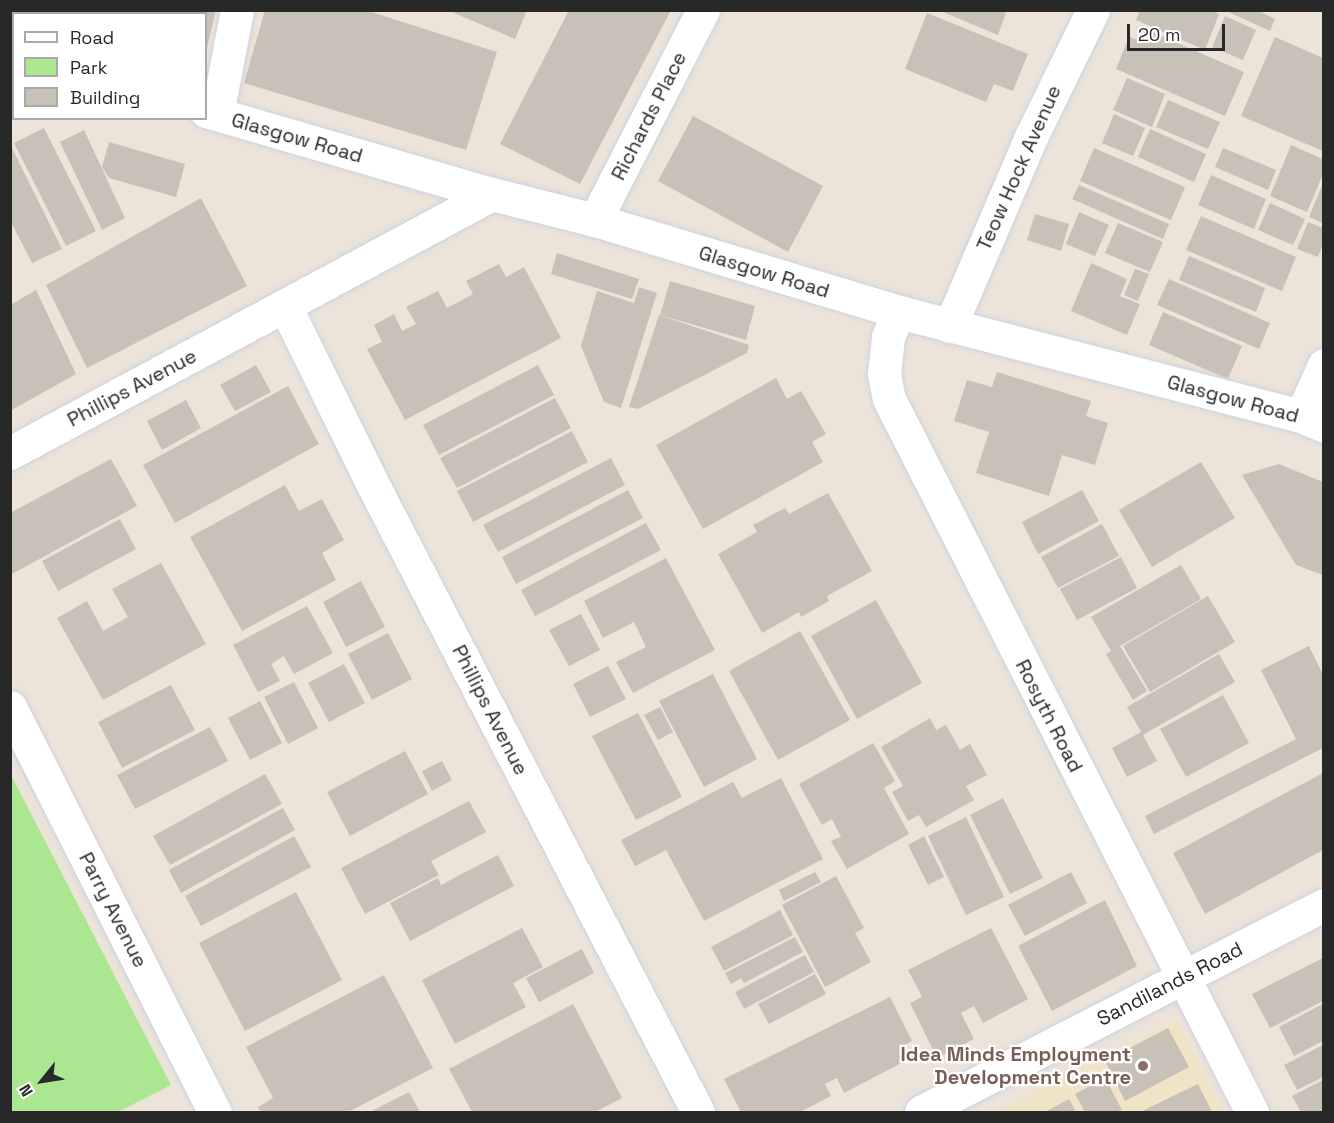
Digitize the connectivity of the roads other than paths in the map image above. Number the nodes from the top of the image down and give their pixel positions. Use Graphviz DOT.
graph roads {
  1 [pos="237,10"];
  2 [pos="704,10"];
  3 [pos="1093,10"];
  4 [pos="211,113"];
  5 [pos="492,194"];
  6 [pos="595,220"];
  7 [pos="285,306"];
  8 [pos="899,312"];
  9 [pos="950,326"];
  10 [pos="1323,365"];
  11 [pos="1312,421"];
  12 [pos="10,453"];
  13 [pos="10,706"];
  14 [pos="1323,905"];
  15 [pos="1182,978"];
  16 [pos="215,1113"];
  17 [pos="698,1113"];
  18 [pos="921,1113"];
  19 [pos="1252,1113"];
  1 -- 4 [label="street"];
  2 -- 6 [label="street, Richards Place"];
  3 -- 9 [label="street, Teow Hock Avenue"];
  4 -- 5 [label="street, Glasgow Road"];
  5 -- 6 [label="street, Glasgow Road"];
  5 -- 7 [label="street, Phillips Avenue"];
  6 -- 8 [label="street, Glasgow Road"];
  7 -- 12 [label="street, Phillips Avenue"];
  7 -- 17 [label="street, Phillips Avenue"];
  8 -- 9 [label="street, Glasgow Road"];
  8 -- 15 [label="street, Rosyth Road"];
  9 -- 11 [label="street, Glasgow Road"];
  10 -- 11 [label="street"];
  13 -- 16 [label="street, Parry Avenue"];
  14 -- 15 [label="street, Sandilands Road"];
  15 -- 18 [label="street, Sandilands Road"];
  15 -- 19 [label="street, Rosyth Road"];
}
